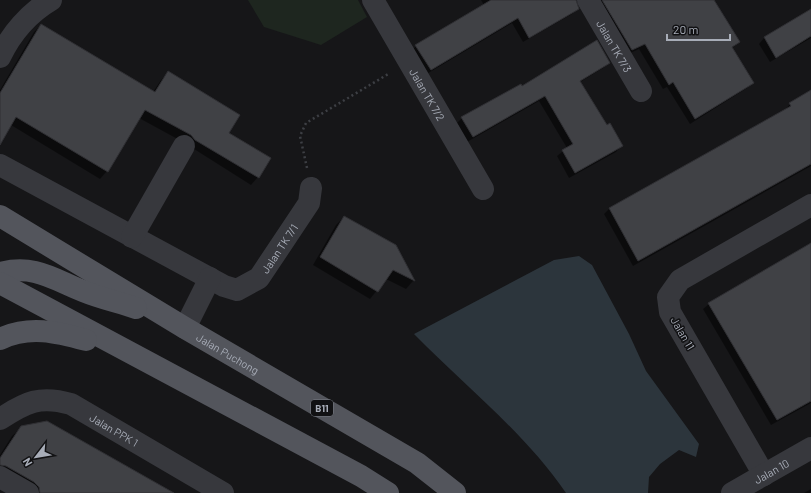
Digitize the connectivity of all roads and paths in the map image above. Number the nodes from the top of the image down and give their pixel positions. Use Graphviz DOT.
graph roads {
  1 [pos="51,0"];
  2 [pos="373,0"];
  3 [pos="588,0"];
  4 [pos="0,57"];
  5 [pos="409,62"];
  6 [pos="641,91"];
  7 [pos="184,146"];
  8 [pos="0,165"];
  9 [pos="311,188"];
  10 [pos="483,189"];
  11 [pos="811,205"];
  12 [pos="0,216"];
  13 [pos="132,237"];
  14 [pos="0,273"];
  15 [pos="210,278"];
  16 [pos="0,283"];
  17 [pos="177,323"];
  18 [pos="0,339"];
  19 [pos="126,351"];
  20 [pos="0,419"];
  21 [pos="811,448"];
  22 [pos="764,475"];
  23 [pos="0,476"];
  24 [pos="219,492"];
  25 [pos="28,493"];
  26 [pos="388,493"];
  27 [pos="455,493"];
  28 [pos="732,493"];
  1 -- 4 [label="street"];
  2 -- 5 [label="street, Jalan TK 7/2"];
  3 -- 6 [label="street, Jalan TK 7/3"];
  5 -- 9 [label="path"];
  5 -- 10 [label="street, Jalan TK 7/2"];
  7 -- 13 [label="street"];
  8 -- 13 [label="street, Jalan TK 7/1"];
  9 -- 15 [label="street, Jalan TK 7/1"];
  11 -- 22 [label="street, Jalan 11"];
  12 -- 17 [label="main road, Jalan Puchong / B11"];
  13 -- 15 [label="street, Jalan TK 7/1"];
  14 -- 17 [label="main road"];
  15 -- 17 [label="street"];
  16 -- 19 [label="main road"];
  17 -- 27 [label="main road, Jalan Puchong / B11"];
  18 -- 19 [label="main road"];
  19 -- 26 [label="main road"];
  20 -- 24 [label="street, Jalan PPK 1"];
  21 -- 22 [label="street, Jalan 10"];
  22 -- 28 [label="street, Jalan 10"];
  23 -- 25 [label="street"];
}
